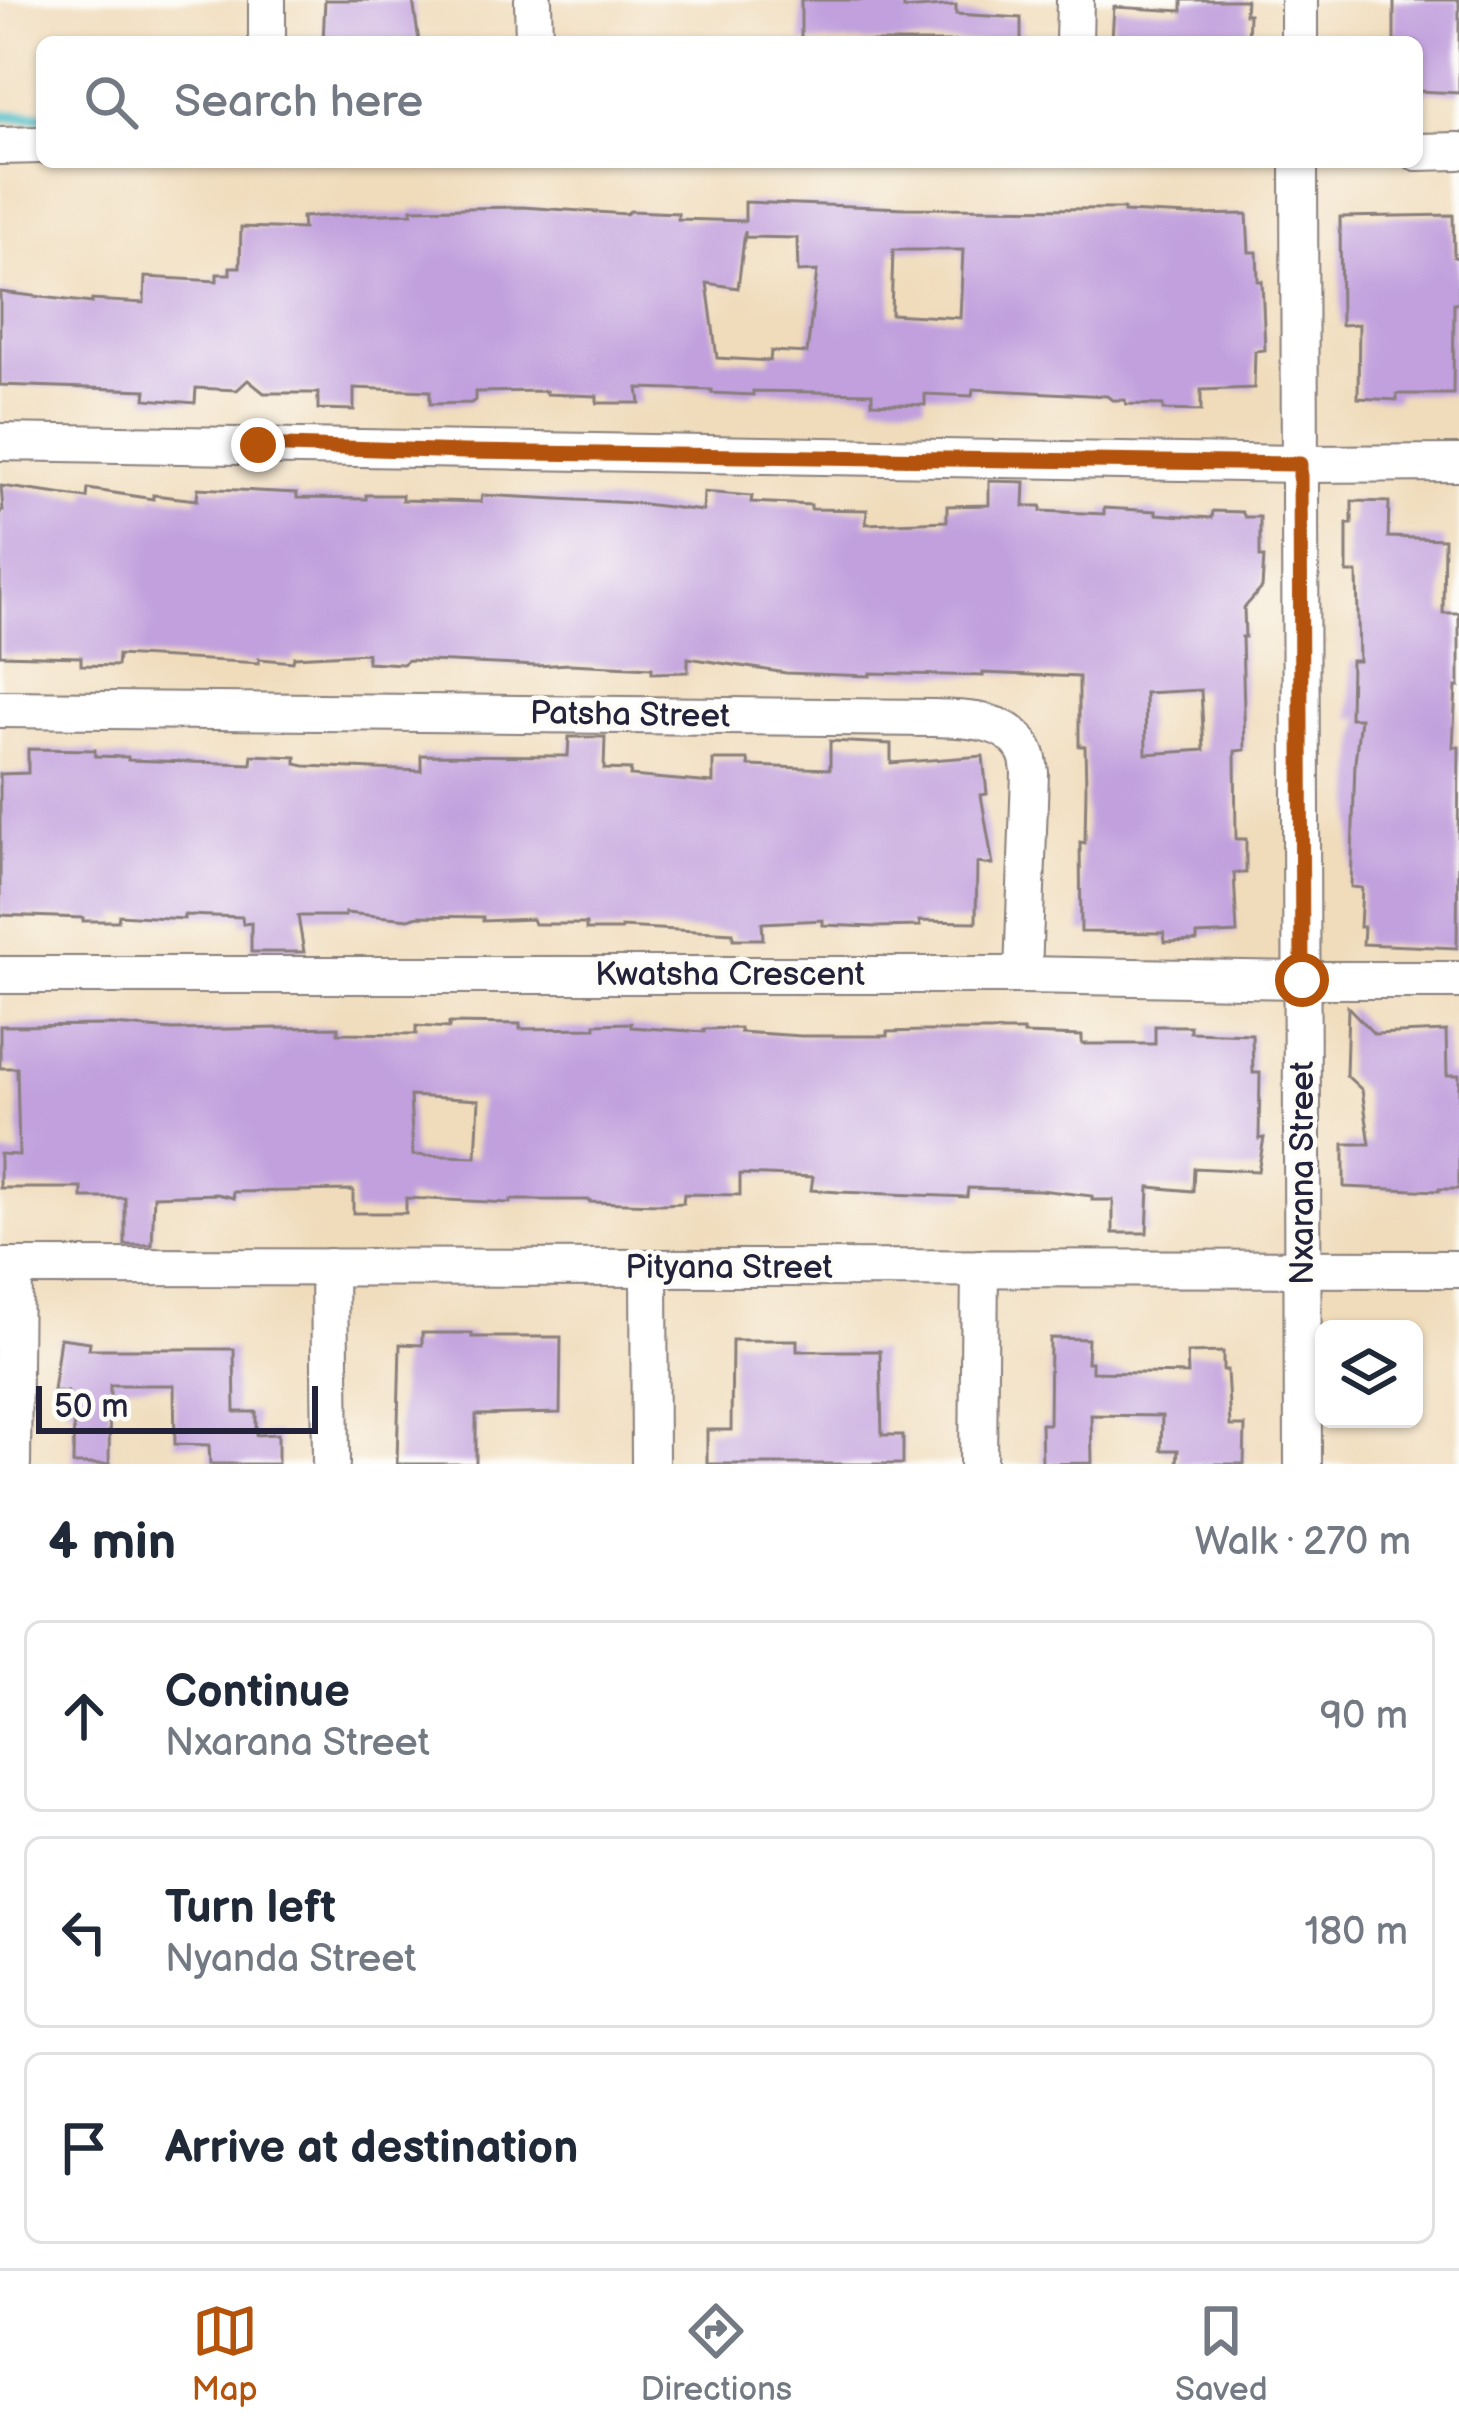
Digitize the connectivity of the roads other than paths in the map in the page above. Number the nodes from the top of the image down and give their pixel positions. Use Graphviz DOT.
graph roads {
  1 [pos="267,0"];
  2 [pos="533,0"];
  3 [pos="1075,0"];
  4 [pos="1299,0"];
  5 [pos="267,36"];
  6 [pos="534,36"];
  7 [pos="1074,36"];
  8 [pos="1299,36"];
  9 [pos="36,145"];
  10 [pos="0,146"];
  11 [pos="1459,151"];
  12 [pos="1423,152"];
  13 [pos="1299,168"];
  14 [pos="0,442"];
  15 [pos="1459,463"];
  16 [pos="1300,464"];
  17 [pos="0,709"];
  18 [pos="0,975"];
  19 [pos="1023,975"];
  20 [pos="1302,980"];
  21 [pos="1459,980"];
  22 [pos="7,1267"];
  23 [pos="329,1267"];
  24 [pos="980,1268"];
  25 [pos="649,1269"];
  26 [pos="1304,1269"];
  27 [pos="1459,1269"];
  28 [pos="12,1464"];
  29 [pos="331,1464"];
  30 [pos="650,1464"];
  31 [pos="978,1464"];
  32 [pos="1304,1464"];
  1 -- 5 [label="street"];
  2 -- 6 [label="street"];
  3 -- 7 [label="street"];
  4 -- 8 [label="street"];
  9 -- 10 [label="street"];
  11 -- 12 [label="street"];
  13 -- 16 [label="street, Nxarana Street"];
  14 -- 16 [label="street"];
  15 -- 16 [label="street"];
  16 -- 20 [label="street, Nxarana Street"];
  17 -- 19 [label="street, Patsha Street"];
  18 -- 19 [label="street, Kwatsha Crescent"];
  19 -- 20 [label="street, Kwatsha Crescent"];
  20 -- 21 [label="street, Kwatsha Crescent"];
  20 -- 26 [label="street, Nxarana Street"];
  22 -- 23 [label="street, Pityana Street"];
  22 -- 28 [label="street"];
  23 -- 25 [label="street, Pityana Street"];
  23 -- 29 [label="street"];
  24 -- 25 [label="street, Pityana Street"];
  24 -- 26 [label="street, Pityana Street"];
  24 -- 31 [label="street"];
  25 -- 30 [label="street"];
  26 -- 27 [label="street, Pityana Street"];
  26 -- 32 [label="street, Nxarana Street"];
}
